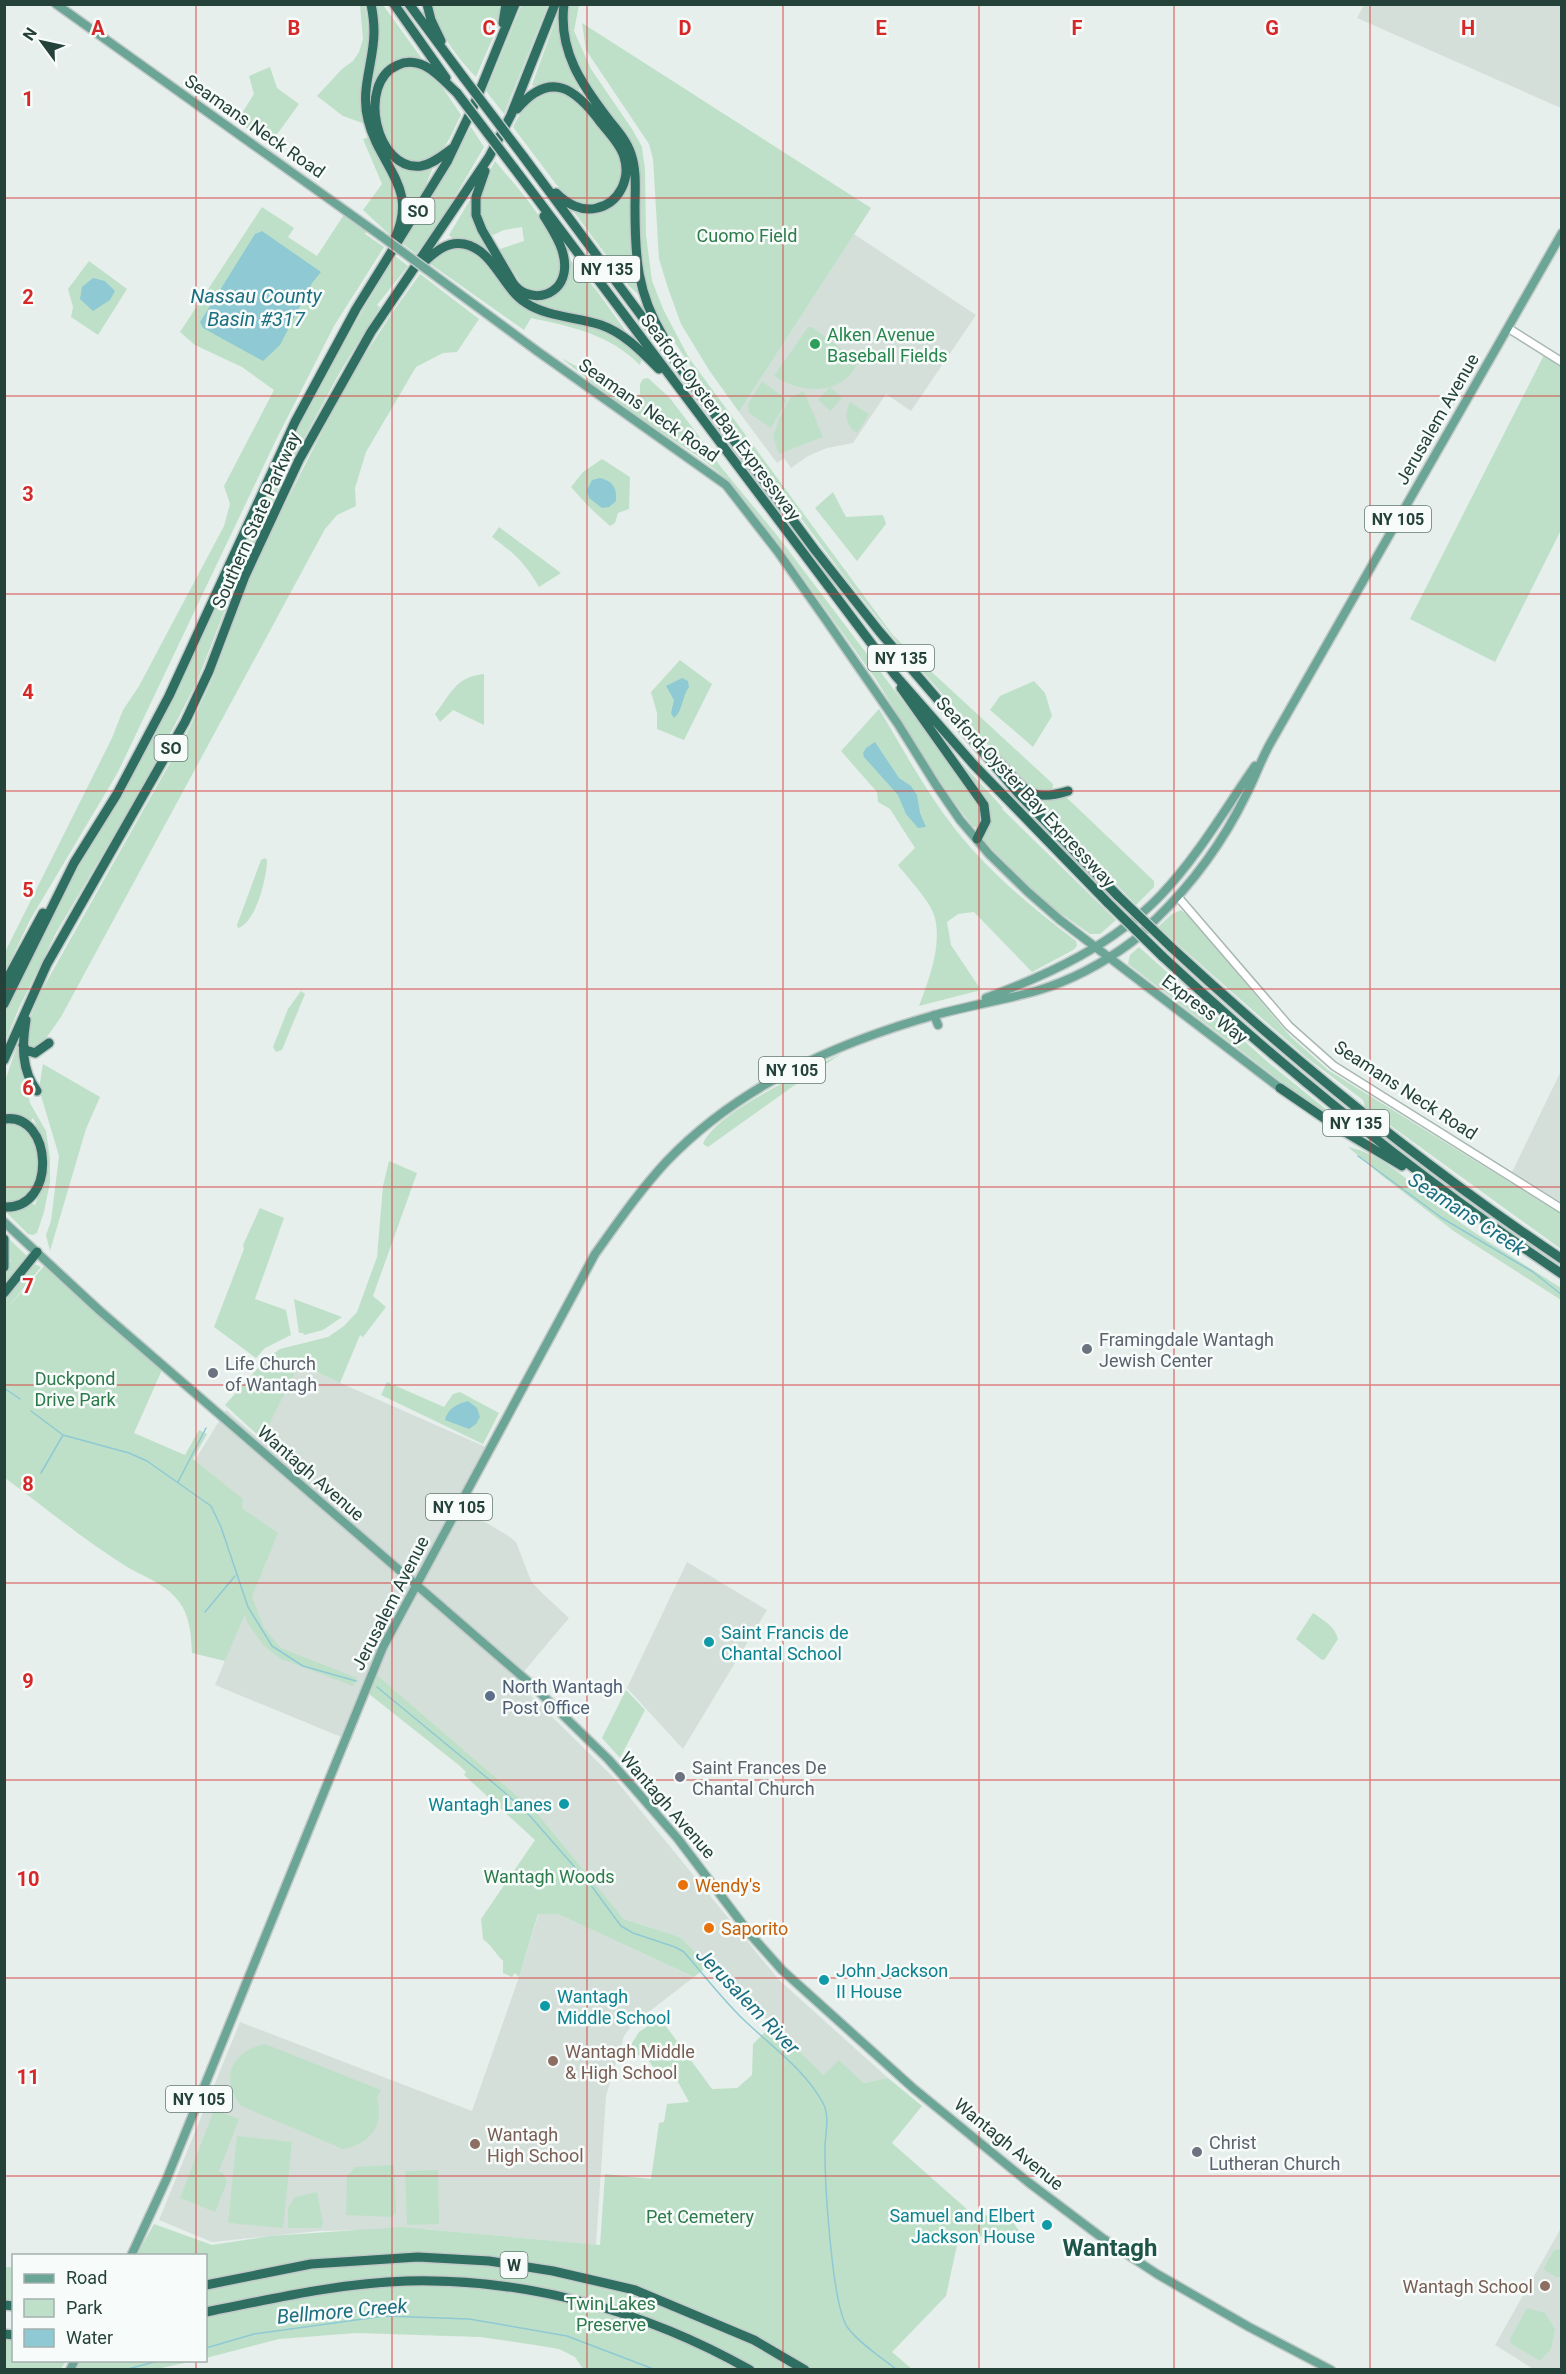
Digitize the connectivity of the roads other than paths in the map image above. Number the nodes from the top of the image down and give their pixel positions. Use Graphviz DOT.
graph roads {
  1 [pos="56,4"];
  2 [pos="371,4"];
  3 [pos="394,4"];
  4 [pos="409,4"];
  5 [pos="427,4"];
  6 [pos="506,4"];
  7 [pos="515,4"];
  8 [pos="555,4"];
  9 [pos="564,4"];
  10 [pos="500,44"];
  11 [pos="453,64"];
  12 [pos="457,93"];
  13 [pos="511,115"];
  14 [pos="455,146"];
  15 [pos="523,156"];
  16 [pos="489,157"];
  17 [pos="514,168"];
  18 [pos="1562,233"];
  19 [pos="378,274"];
  20 [pos="411,274"];
  21 [pos="1508,328"];
  22 [pos="1562,362"];
  23 [pos="690,381"];
  24 [pos="680,389"];
  25 [pos="895,675"];
  26 [pos="949,714"];
  27 [pos="1268,746"];
  28 [pos="1068,791"];
  29 [pos="977,840"];
  30 [pos="74,863"];
  31 [pos="1178,897"];
  32 [pos="1095,947"];
  33 [pos="1108,957"];
  34 [pos="4,985"];
  35 [pos="4,1004"];
  36 [pos="28,1006"];
  37 [pos="949,1011"];
  38 [pos="934,1015"];
  39 [pos="938,1025"];
  40 [pos="49,1043"];
  41 [pos="23,1045"];
  42 [pos="4,1059"];
  43 [pos="1280,1088"];
  44 [pos="37,1091"];
  45 [pos="4,1119"];
  46 [pos="1460,1203"];
  47 [pos="4,1207"];
  48 [pos="1562,1209"];
  49 [pos="4,1222"];
  50 [pos="4,1239"];
  51 [pos="37,1252"];
  52 [pos="1562,1259"];
  53 [pos="4,1267"];
  54 [pos="1562,1274"];
  55 [pos="4,1293"];
  56 [pos="416,1584"];
  57 [pos="132,2254"];
  58 [pos="207,2285"];
  59 [pos="207,2312"];
  60 [pos="750,2370"];
  61 [pos="805,2370"];
  62 [pos="1331,2370"];
  1 -- 29 [label="main road, Seamans Neck Road, bridge"];
  2 -- 19 [label="highway"];
  3 -- 12 [label="highway, Seaford-Oyster Bay Expressway / NY 135"];
  4 -- 11 [label="highway, Seaford-Oyster Bay Expressway / NY 135"];
  5 -- 11 [label="highway"];
  6 -- 10 [label="highway"];
  7 -- 10 [label="highway, Southern State Parkway / SO"];
  8 -- 13 [label="highway, Southern State Parkway / SO"];
  9 -- 23 [label="highway"];
  10 -- 14 [label="highway, Southern State Parkway / SO"];
  11 -- 15 [label="highway, Seaford-Oyster Bay Expressway / NY 135, bridge"];
  12 -- 14 [label="highway"];
  12 -- 17 [label="highway, Seaford-Oyster Bay Expressway / NY 135, bridge"];
  13 -- 15 [label="highway"];
  13 -- 16 [label="highway, Southern State Parkway / SO"];
  14 -- 19 [label="highway, Southern State Parkway / SO"];
  15 -- 23 [label="highway, Seaford-Oyster Bay Expressway / NY 135"];
  16 -- 17 [label="highway"];
  16 -- 20 [label="highway, Southern State Parkway / SO"];
  17 -- 24 [label="highway, Seaford-Oyster Bay Expressway / NY 135"];
  18 -- 21 [label="main road, Jerusalem Avenue / NY 105"];
  19 -- 30 [label="highway, Southern State Parkway / SO"];
  20 -- 24 [label="highway"];
  20 -- 36 [label="highway, Southern State Parkway / SO"];
  21 -- 22 [label="street"];
  21 -- 27 [label="main road, Jerusalem Avenue / NY 105"];
  23 -- 26 [label="highway, Seaford-Oyster Bay Expressway / NY 135"];
  24 -- 25 [label="highway, Seaford-Oyster Bay Expressway / NY 135"];
  25 -- 29 [label="highway"];
  25 -- 46 [label="highway, Seaford-Oyster Bay Expressway / NY 135, bridge"];
  26 -- 28 [label="highway"];
  26 -- 52 [label="highway, Seaford-Oyster Bay Expressway / NY 135, bridge"];
  27 -- 31 [label="main road, Jerusalem Avenue / NY 105"];
  27 -- 32 [label="main road, Jerusalem Avenue / NY 105"];
  29 -- 32 [label="main road, Seamans Neck Road"];
  30 -- 34 [label="highway"];
  30 -- 35 [label="highway, Southern State Parkway / SO"];
  31 -- 33 [label="main road, Jerusalem Avenue / NY 105"];
  31 -- 48 [label="street, Seamans Neck Road"];
  32 -- 33 [label="main road, Seamans Neck Road"];
  32 -- 37 [label="main road, Jerusalem Avenue / NY 105"];
  33 -- 37 [label="main road, Jerusalem Avenue / NY 105"];
  33 -- 43 [label="main road, Express Way"];
  36 -- 41 [label="highway"];
  36 -- 42 [label="highway, Southern State Parkway / SO"];
  37 -- 38 [label="main road, Jerusalem Avenue / NY 105"];
  38 -- 39 [label="main road"];
  38 -- 56 [label="main road, Jerusalem Avenue / NY 105"];
  40 -- 41 [label="highway"];
  41 -- 44 [label="highway"];
  43 -- 46 [label="highway"];
  45 -- 47 [label="highway"];
  46 -- 54 [label="highway, Seaford-Oyster Bay Expressway / NY 135"];
  49 -- 51 [label="main road, Wantagh Avenue"];
  50 -- 53 [label="highway"];
  51 -- 55 [label="highway"];
  51 -- 56 [label="main road, Wantagh Avenue"];
  56 -- 57 [label="main road, Jerusalem Avenue / NY 105"];
  56 -- 62 [label="main road, Wantagh Avenue"];
  58 -- 61 [label="highway, W"];
  59 -- 60 [label="highway, W"];
}
